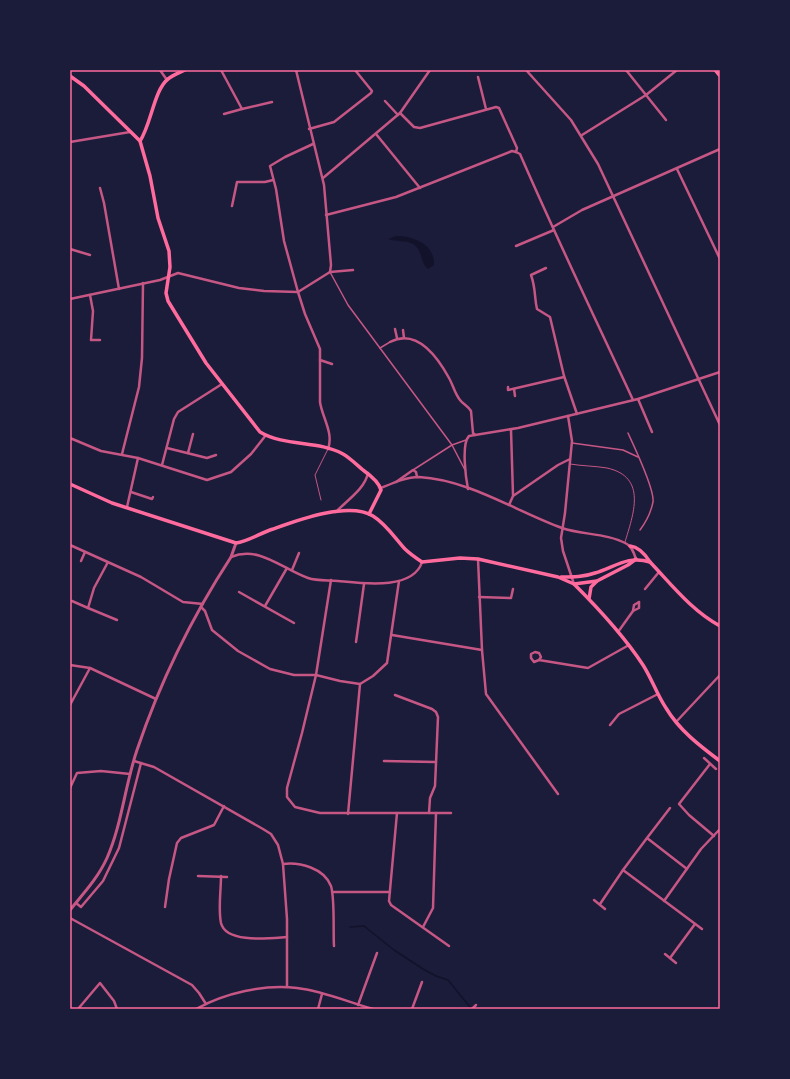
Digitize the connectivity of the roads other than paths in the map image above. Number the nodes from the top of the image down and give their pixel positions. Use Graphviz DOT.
graph roads {
  1 [pos="160,70"];
  2 [pos="184,70"];
  3 [pos="221,70"];
  4 [pos="296,70"];
  5 [pos="355,70"];
  6 [pos="430,70"];
  7 [pos="526,70"];
  8 [pos="626,70"];
  9 [pos="677,70"];
  10 [pos="715,70"];
  11 [pos="70,76"];
  12 [pos="720,76"];
  13 [pos="478,77"];
  14 [pos="167,80"];
  15 [pos="646,95"];
  16 [pos="385,101"];
  17 [pos="272,102"];
  18 [pos="242,109"];
  19 [pos="486,109"];
  20 [pos="224,114"];
  21 [pos="399,114"];
  22 [pos="666,120"];
  23 [pos="309,129"];
  24 [pos="130,132"];
  25 [pos="376,134"];
  26 [pos="582,134"];
  27 [pos="140,141"];
  28 [pos="70,142"];
  29 [pos="313,144"];
  30 [pos="720,149"];
  31 [pos="516,152"];
  32 [pos="678,168"];
  33 [pos="323,178"];
  34 [pos="273,180"];
  35 [pos="100,188"];
  36 [pos="420,188"];
  37 [pos="614,198"];
  38 [pos="232,206"];
  39 [pos="326,215"];
  40 [pos="553,228"];
  41 [pos="516,246"];
  42 [pos="70,249"];
  43 [pos="90,255"];
  44 [pos="720,259"];
  45 [pos="546,268"];
  46 [pos="353,270"];
  47 [pos="330,272"];
  48 [pos="169,277"];
  49 [pos="144,283"];
  50 [pos="119,289"];
  51 [pos="298,292"];
  52 [pos="90,295"];
  53 [pos="70,299"];
  54 [pos="395,329"];
  55 [pos="403,330"];
  56 [pos="397,338"];
  57 [pos="404,338"];
  58 [pos="100,340"];
  59 [pos="390,342"];
  60 [pos="380,348"];
  61 [pos="320,360"];
  62 [pos="332,364"];
  63 [pos="720,372"];
  64 [pos="564,376"];
  65 [pos="699,380"];
  66 [pos="222,384"];
  67 [pos="508,387"];
  68 [pos="514,389"];
  69 [pos="515,396"];
  70 [pos="638,399"];
  71 [pos="633,400"];
  72 [pos="577,414"];
  73 [pos="568,416"];
  74 [pos="720,425"];
  75 [pos="511,430"];
  76 [pos="652,432"];
  77 [pos="628,433"];
  78 [pos="193,434"];
  79 [pos="266,435"];
  80 [pos="475,435"];
  81 [pos="70,438"];
  82 [pos="466,440"];
  83 [pos="572,443"];
  84 [pos="452,445"];
  85 [pos="167,448"];
  86 [pos="328,449"];
  87 [pos="188,453"];
  88 [pos="122,454"];
  89 [pos="216,455"];
  90 [pos="638,457"];
  91 [pos="138,458"];
  92 [pos="570,459"];
  93 [pos="570,464"];
  94 [pos="162,465"];
  95 [pos="413,470"];
  96 [pos="465,471"];
  97 [pos="368,473"];
  98 [pos="417,477"];
  99 [pos="396,482"];
  100 [pos="70,484"];
  101 [pos="381,488"];
  102 [pos="468,489"];
  103 [pos="131,492"];
  104 [pos="513,496"];
  105 [pos="152,497"];
  106 [pos="321,500"];
  107 [pos="509,505"];
  108 [pos="127,507"];
  109 [pos="324,509"];
  110 [pos="336,512"];
  111 [pos="325,514"];
  112 [pos="369,514"];
  113 [pos="563,528"];
  114 [pos="640,530"];
  115 [pos="236,543"];
  116 [pos="625,543"];
  117 [pos="70,545"];
  118 [pos="630,546"];
  119 [pos="85,552"];
  120 [pos="299,553"];
  121 [pos="231,557"];
  122 [pos="478,559"];
  123 [pos="636,559"];
  124 [pos="81,561"];
  125 [pos="108,562"];
  126 [pos="422,562"];
  127 [pos="650,562"];
  128 [pos="287,568"];
  129 [pos="292,570"];
  130 [pos="659,572"];
  131 [pos="558,577"];
  132 [pos="570,577"];
  133 [pos="331,580"];
  134 [pos="399,581"];
  135 [pos="597,581"];
  136 [pos="364,584"];
  137 [pos="574,584"];
  138 [pos="513,589"];
  139 [pos="645,589"];
  140 [pos="239,592"];
  141 [pos="480,598"];
  142 [pos="589,599"];
  143 [pos="72,601"];
  144 [pos="203,604"];
  145 [pos="265,606"];
  146 [pos="88,608"];
  147 [pos="201,608"];
  148 [pos="633,611"];
  149 [pos="117,620"];
  150 [pos="294,622"];
  151 [pos="720,626"];
  152 [pos="618,632"];
  153 [pos="392,635"];
  154 [pos="356,642"];
  155 [pos="629,645"];
  156 [pos="482,650"];
  157 [pos="540,660"];
  158 [pos="70,665"];
  159 [pos="90,668"];
  160 [pos="316,675"];
  161 [pos="720,675"];
  162 [pos="360,684"];
  163 [pos="658,694"];
  164 [pos="395,695"];
  165 [pos="156,700"];
  166 [pos="70,705"];
  167 [pos="676,722"];
  168 [pos="611,725"];
  169 [pos="704,758"];
  170 [pos="134,761"];
  171 [pos="384,761"];
  172 [pos="720,761"];
  173 [pos="436,762"];
  174 [pos="141,763"];
  175 [pos="710,764"];
  176 [pos="716,769"];
  177 [pos="130,774"];
  178 [pos="70,788"];
  179 [pos="558,794"];
  180 [pos="224,806"];
  181 [pos="670,808"];
  182 [pos="397,813"];
  183 [pos="429,813"];
  184 [pos="436,813"];
  185 [pos="451,813"];
  186 [pos="348,814"];
  187 [pos="720,829"];
  188 [pos="714,836"];
  189 [pos="647,838"];
  190 [pos="283,864"];
  191 [pos="687,869"];
  192 [pos="623,870"];
  193 [pos="198,876"];
  194 [pos="221,876"];
  195 [pos="227,877"];
  196 [pos="332,892"];
  197 [pos="390,892"];
  198 [pos="594,900"];
  199 [pos="664,901"];
  200 [pos="76,903"];
  201 [pos="600,904"];
  202 [pos="165,907"];
  203 [pos="605,909"];
  204 [pos="70,910"];
  205 [pos="70,918"];
  206 [pos="696,924"];
  207 [pos="423,927"];
  208 [pos="702,929"];
  209 [pos="287,938"];
  210 [pos="334,946"];
  211 [pos="449,946"];
  212 [pos="377,953"];
  213 [pos="665,954"];
  214 [pos="670,958"];
  215 [pos="676,963"];
  216 [pos="422,982"];
  217 [pos="287,987"];
  218 [pos="322,994"];
  219 [pos="206,1004"];
  220 [pos="358,1005"];
  221 [pos="476,1005"];
  222 [pos="78,1009"];
  223 [pos="117,1009"];
  224 [pos="196,1009"];
  225 [pos="318,1009"];
  226 [pos="373,1009"];
  227 [pos="412,1009"];
  228 [pos="472,1009"];
  1 -- 14 [label="street"];
  2 -- 14 [label="main road"];
  3 -- 18 [label="street"];
  4 -- 23 [label="street"];
  5 -- 23 [label="street"];
  6 -- 21 [label="street"];
  7 -- 26 [label="street"];
  8 -- 15 [label="street"];
  9 -- 15 [label="street"];
  10 -- 12 [label="main road"];
  11 -- 24 [label="main road"];
  13 -- 19 [label="street"];
  14 -- 27 [label="main road"];
  15 -- 22 [label="street"];
  15 -- 26 [label="street"];
  16 -- 21 [label="street"];
  17 -- 18 [label="street"];
  18 -- 20 [label="street"];
  19 -- 21 [label="street"];
  19 -- 31 [label="street"];
  21 -- 25 [label="street"];
  23 -- 29 [label="street"];
  24 -- 27 [label="main road"];
  24 -- 28 [label="street"];
  25 -- 33 [label="street"];
  25 -- 36 [label="street"];
  26 -- 37 [label="street"];
  27 -- 48 [label="main road"];
  29 -- 33 [label="street"];
  29 -- 34 [label="street"];
  30 -- 32 [label="street"];
  31 -- 36 [label="street"];
  31 -- 40 [label="street"];
  32 -- 37 [label="street"];
  32 -- 44 [label="street"];
  33 -- 39 [label="street"];
  34 -- 38 [label="street"];
  34 -- 51 [label="street"];
  35 -- 50 [label="street"];
  36 -- 39 [label="street"];
  37 -- 40 [label="street"];
  37 -- 65 [label="street"];
  39 -- 47 [label="street"];
  40 -- 41 [label="street"];
  40 -- 71 [label="street"];
  42 -- 43 [label="street"];
  45 -- 64 [label="street"];
  46 -- 47 [label="street"];
  47 -- 51 [label="street"];
  47 -- 60 [label="street"];
  48 -- 49 [label="street"];
  48 -- 51 [label="street"];
  48 -- 66 [label="main road"];
  49 -- 50 [label="street"];
  49 -- 88 [label="street"];
  50 -- 52 [label="street"];
  51 -- 61 [label="street"];
  52 -- 53 [label="street"];
  52 -- 58 [label="street"];
  54 -- 56 [label="street"];
  55 -- 57 [label="street"];
  56 -- 57 [label="street"];
  56 -- 59 [label="street"];
  57 -- 80 [label="street"];
  59 -- 60 [label="street"];
  60 -- 84 [label="street"];
  61 -- 62 [label="street"];
  61 -- 86 [label="street"];
  63 -- 65 [label="street"];
  64 -- 68 [label="street"];
  64 -- 72 [label="street"];
  65 -- 70 [label="street"];
  65 -- 74 [label="street"];
  66 -- 79 [label="main road"];
  66 -- 85 [label="street"];
  67 -- 68 [label="street"];
  68 -- 69 [label="street"];
  70 -- 71 [label="street"];
  70 -- 76 [label="street"];
  71 -- 72 [label="street"];
  72 -- 73 [label="street"];
  73 -- 75 [label="street"];
  73 -- 83 [label="street"];
  75 -- 80 [label="street"];
  75 -- 104 [label="street"];
  77 -- 90 [label="street"];
  78 -- 87 [label="street"];
  79 -- 86 [label="main road"];
  79 -- 94 [label="street"];
  80 -- 82 [label="street"];
  81 -- 88 [label="street"];
  82 -- 84 [label="street"];
  82 -- 96 [label="street"];
  83 -- 90 [label="street"];
  83 -- 92 [label="street"];
  84 -- 95 [label="street"];
  84 -- 96 [label="street"];
  85 -- 87 [label="street"];
  85 -- 94 [label="street"];
  86 -- 97 [label="main road"];
  86 -- 106 [label="lane"];
  87 -- 89 [label="street"];
  88 -- 91 [label="street"];
  90 -- 114 [label="street"];
  91 -- 94 [label="street"];
  91 -- 103 [label="street"];
  92 -- 93 [label="street"];
  92 -- 104 [label="street"];
  93 -- 113 [label="street"];
  93 -- 116 [label="lane"];
  95 -- 98 [label="street"];
  95 -- 99 [label="street"];
  96 -- 102 [label="street"];
  97 -- 101 [label="main road"];
  97 -- 110 [label="street"];
  98 -- 99 [label="street"];
  98 -- 102 [label="street"];
  99 -- 101 [label="street"];
  100 -- 108 [label="main road"];
  101 -- 112 [label="main road"];
  102 -- 107 [label="street"];
  103 -- 105 [label="street"];
  103 -- 108 [label="street"];
  104 -- 107 [label="street"];
  107 -- 113 [label="street"];
  108 -- 115 [label="main road"];
  109 -- 111 [label="lane"];
  110 -- 111 [label="main road"];
  110 -- 112 [label="main road"];
  111 -- 115 [label="main road"];
  112 -- 126 [label="main road"];
  113 -- 116 [label="street"];
  113 -- 132 [label="street"];
  115 -- 121 [label="street"];
  116 -- 118 [label="street"];
  117 -- 119 [label="street"];
  118 -- 123 [label="street"];
  118 -- 127 [label="main road"];
  119 -- 124 [label="street"];
  119 -- 125 [label="street"];
  120 -- 129 [label="street"];
  121 -- 128 [label="street"];
  121 -- 144 [label="street"];
  122 -- 126 [label="main road"];
  122 -- 131 [label="main road"];
  122 -- 141 [label="street"];
  123 -- 127 [label="main road"];
  123 -- 132 [label="main road"];
  123 -- 135 [label="main road"];
  125 -- 144 [label="street"];
  125 -- 146 [label="street"];
  126 -- 134 [label="street"];
  127 -- 130 [label="main road"];
  128 -- 129 [label="street"];
  128 -- 145 [label="street"];
  129 -- 133 [label="street"];
  130 -- 139 [label="street"];
  130 -- 151 [label="main road"];
  131 -- 132 [label="main road"];
  131 -- 137 [label="main road"];
  132 -- 137 [label="street"];
  133 -- 136 [label="street"];
  133 -- 160 [label="street"];
  134 -- 136 [label="street"];
  134 -- 153 [label="street"];
  135 -- 137 [label="main road"];
  135 -- 142 [label="main road"];
  136 -- 154 [label="street"];
  137 -- 142 [label="main road"];
  138 -- 141 [label="street"];
  140 -- 145 [label="street"];
  141 -- 156 [label="street"];
  142 -- 152 [label="main road"];
  143 -- 146 [label="street"];
  144 -- 147 [label="street"];
  145 -- 150 [label="street"];
  146 -- 149 [label="street"];
  147 -- 160 [label="street"];
  147 -- 165 [label="street"];
  148 -- 152 [label="street"];
  152 -- 155 [label="main road"];
  153 -- 156 [label="street"];
  153 -- 162 [label="street"];
  155 -- 157 [label="street"];
  155 -- 163 [label="main road"];
  156 -- 179 [label="street"];
  157 -- 157 [label="street"];
  158 -- 159 [label="street"];
  159 -- 165 [label="street"];
  159 -- 166 [label="street"];
  160 -- 162 [label="street"];
  160 -- 186 [label="street"];
  161 -- 167 [label="street"];
  162 -- 186 [label="street"];
  163 -- 167 [label="main road"];
  163 -- 168 [label="street"];
  164 -- 173 [label="street"];
  165 -- 170 [label="street"];
  167 -- 172 [label="main road"];
  169 -- 175 [label="street"];
  170 -- 174 [label="street"];
  170 -- 177 [label="street"];
  171 -- 173 [label="street"];
  173 -- 183 [label="street"];
  174 -- 180 [label="street"];
  174 -- 200 [label="street"];
  175 -- 176 [label="street"];
  175 -- 188 [label="street"];
  177 -- 178 [label="street"];
  177 -- 200 [label="street"];
  180 -- 190 [label="street"];
  180 -- 202 [label="street"];
  181 -- 189 [label="street"];
  182 -- 183 [label="street"];
  182 -- 186 [label="street"];
  182 -- 197 [label="street"];
  183 -- 184 [label="street"];
  184 -- 185 [label="street"];
  184 -- 207 [label="street"];
  187 -- 188 [label="street"];
  188 -- 191 [label="street"];
  189 -- 191 [label="street"];
  189 -- 192 [label="street"];
  190 -- 196 [label="street"];
  190 -- 209 [label="street"];
  191 -- 199 [label="street"];
  192 -- 199 [label="street"];
  192 -- 201 [label="street"];
  193 -- 194 [label="street"];
  194 -- 195 [label="street"];
  194 -- 209 [label="street"];
  196 -- 197 [label="street"];
  196 -- 210 [label="street"];
  197 -- 207 [label="street"];
  198 -- 201 [label="street"];
  199 -- 206 [label="street"];
  200 -- 204 [label="street"];
  201 -- 203 [label="street"];
  205 -- 219 [label="street"];
  206 -- 208 [label="street"];
  206 -- 214 [label="street"];
  207 -- 211 [label="street"];
  209 -- 217 [label="street"];
  212 -- 220 [label="street"];
  213 -- 214 [label="street"];
  214 -- 215 [label="street"];
  216 -- 227 [label="street"];
  217 -- 218 [label="street"];
  217 -- 219 [label="street"];
  218 -- 220 [label="street"];
  218 -- 225 [label="street"];
  219 -- 224 [label="street"];
  220 -- 226 [label="street"];
  221 -- 228 [label="street"];
  222 -- 223 [label="street"];
}
